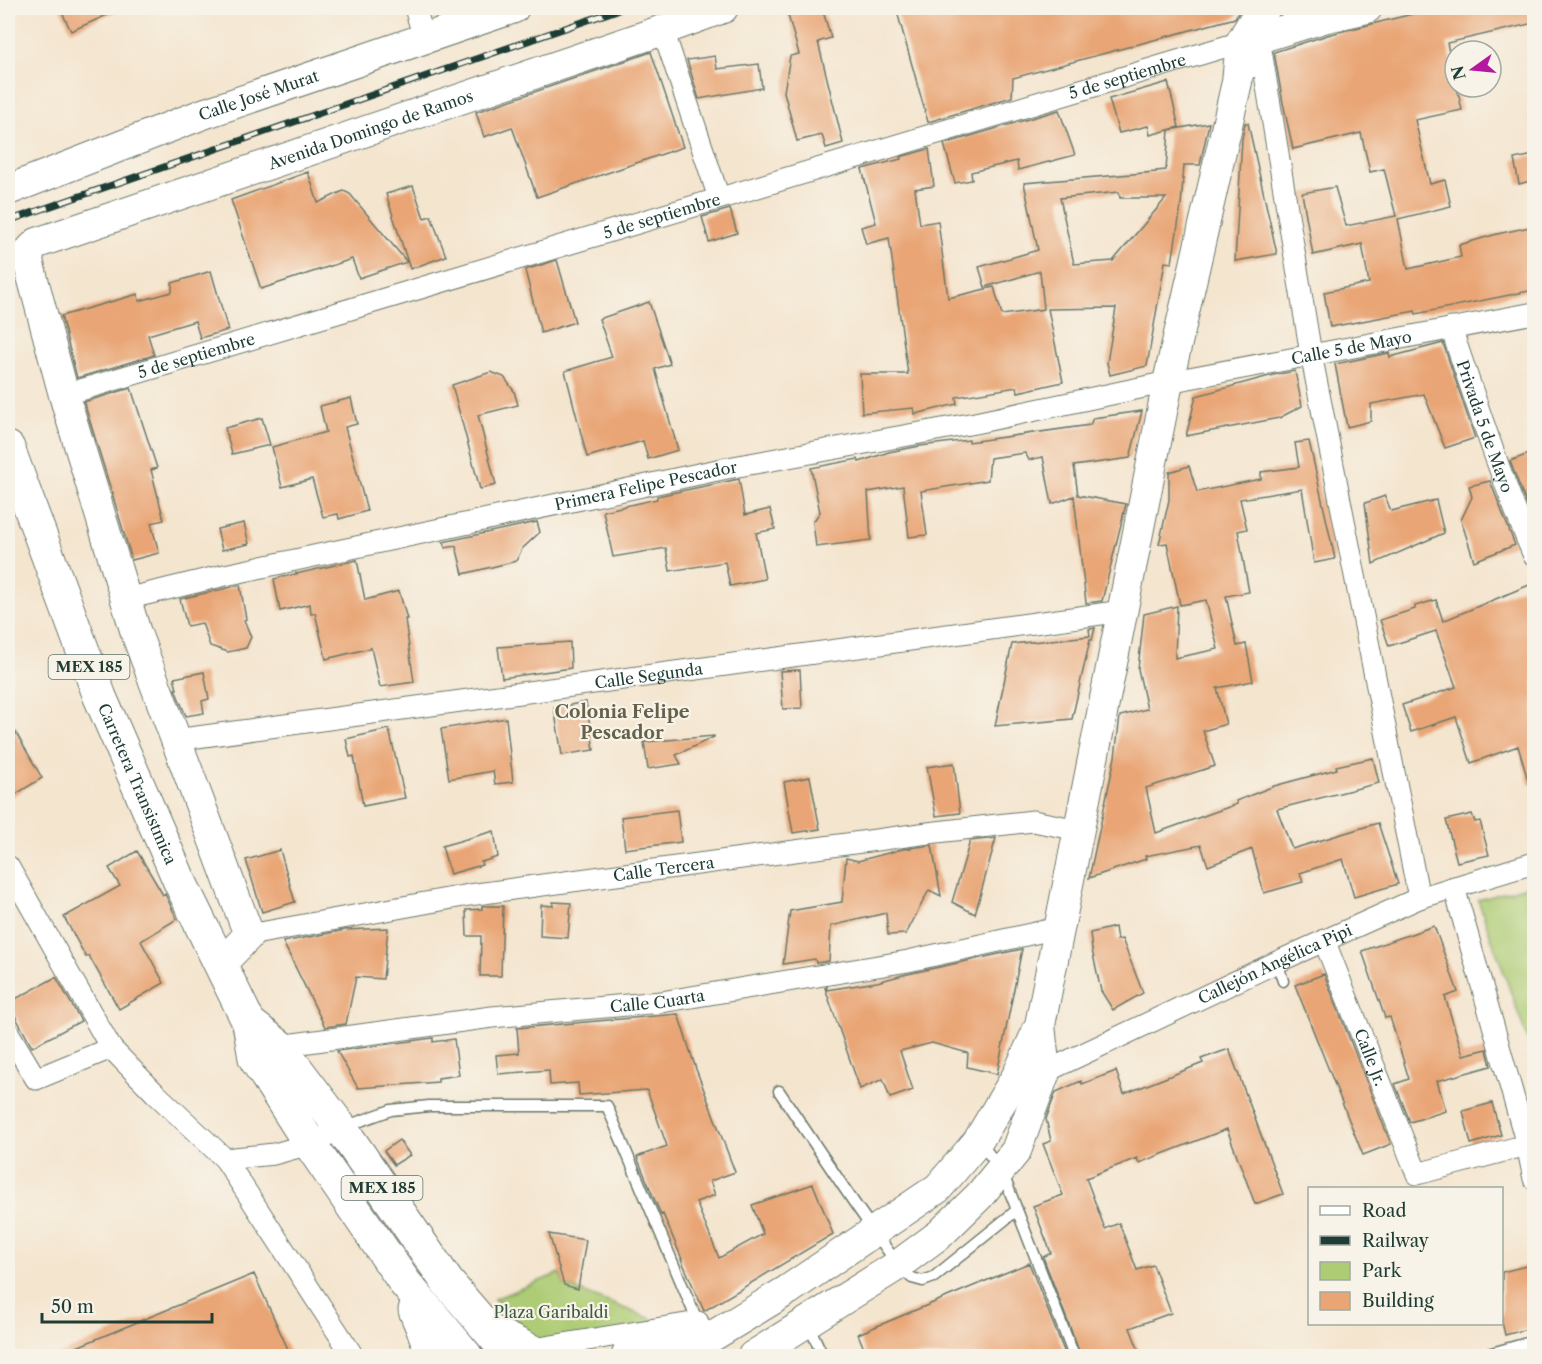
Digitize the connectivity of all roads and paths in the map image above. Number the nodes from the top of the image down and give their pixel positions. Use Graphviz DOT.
graph roads {
  1 [pos="415,8"];
  2 [pos="514,8"];
  3 [pos="723,8"];
  4 [pos="1367,8"];
  5 [pos="1255,22"];
  6 [pos="663,30"];
  7 [pos="424,38"];
  8 [pos="8,190"];
  9 [pos="719,198"];
  10 [pos="1534,313"];
  11 [pos="1451,328"];
  12 [pos="1311,354"];
  13 [pos="1168,382"];
  14 [pos="64,395"];
  15 [pos="8,448"];
  16 [pos="1534,556"];
  17 [pos="126,599"];
  18 [pos="1123,611"];
  19 [pos="176,740"];
  20 [pos="1079,830"];
  21 [pos="1534,863"];
  22 [pos="8,866"];
  23 [pos="1454,887"];
  24 [pos="1419,898"];
  25 [pos="1058,928"];
  26 [pos="249,935"];
  27 [pos="1324,940"];
  28 [pos="220,965"];
  29 [pos="8,1032"];
  30 [pos="111,1048"];
  31 [pos="267,1052"];
  32 [pos="1031,1073"];
  33 [pos="779,1091"];
  34 [pos="341,1128"];
  35 [pos="978,1141"];
  36 [pos="310,1144"];
  37 [pos="1531,1144"];
  38 [pos="225,1159"];
  39 [pos="1001,1169"];
  40 [pos="1534,1179"];
  41 [pos="1017,1210"];
  42 [pos="874,1232"];
  43 [pos="898,1265"];
  44 [pos="405,1283"];
  45 [pos="480,1320"];
  46 [pos="807,1322"];
  47 [pos="695,1341"];
  48 [pos="1534,1341"];
  49 [pos="514,1353"];
  50 [pos="353,1356"];
  51 [pos="434,1356"];
  52 [pos="466,1356"];
  53 [pos="628,1356"];
  54 [pos="753,1356"];
  55 [pos="823,1356"];
  56 [pos="1074,1356"];
  57 [pos="1480,1356"];
  1 -- 7 [label="street"];
  2 -- 7 [label="street, Calle José Murat"];
  3 -- 6 [label="street, Avenida Domingo de Ramos"];
  4 -- 5 [label="street"];
  5 -- 9 [label="street, 5 de septiembre"];
  5 -- 12 [label="street"];
  5 -- 13 [label="street"];
  6 -- 9 [label="street"];
  6 -- 14 [label="street, Avenida Domingo de Ramos"];
  7 -- 8 [label="street, Calle José Murat"];
  9 -- 14 [label="street, 5 de septiembre"];
  10 -- 11 [label="street, Calle 5 de Mayo"];
  11 -- 12 [label="street, Calle 5 de Mayo"];
  11 -- 16 [label="street, Privada 5 de Mayo"];
  12 -- 13 [label="street, Calle 5 de Mayo"];
  12 -- 24 [label="street"];
  13 -- 17 [label="street, Primera Felipe Pescador"];
  13 -- 18 [label="street"];
  14 -- 17 [label="street"];
  15 -- 28 [label="main road, Carretera Transistmica / MEX 185"];
  17 -- 19 [label="street"];
  18 -- 19 [label="street, Calle Segunda"];
  18 -- 20 [label="street"];
  19 -- 26 [label="street"];
  20 -- 25 [label="street"];
  20 -- 26 [label="street, Calle Tercera"];
  21 -- 23 [label="street, Callejón Angélica Pipi"];
  22 -- 30 [label="street"];
  23 -- 24 [label="street, Callejón Angélica Pipi"];
  23 -- 37 [label="street"];
  24 -- 27 [label="street, Callejón Angélica Pipi"];
  25 -- 31 [label="street, Calle Cuarta"];
  25 -- 32 [label="street"];
  26 -- 28 [label="street"];
  27 -- 32 [label="street, Callejón Angélica Pipi"];
  27 -- 37 [label="street, Calle Jr."];
  28 -- 31 [label="main road, MEX 185"];
  29 -- 30 [label="street"];
  30 -- 38 [label="street"];
  31 -- 34 [label="main road, MEX 185"];
  31 -- 36 [label="main road, MEX 185"];
  32 -- 35 [label="street"];
  32 -- 39 [label="street"];
  33 -- 42 [label="lane"];
  34 -- 36 [label="street"];
  34 -- 45 [label="main road, MEX 185"];
  34 -- 47 [label="lane"];
  35 -- 39 [label="lane"];
  35 -- 42 [label="street"];
  36 -- 38 [label="street"];
  36 -- 44 [label="main road, MEX 185"];
  37 -- 40 [label="street"];
  38 -- 50 [label="street"];
  39 -- 41 [label="lane"];
  39 -- 43 [label="street"];
  41 -- 43 [label="lane"];
  41 -- 56 [label="lane"];
  42 -- 43 [label="lane"];
  42 -- 47 [label="street"];
  43 -- 46 [label="street"];
  44 -- 51 [label="main road"];
  44 -- 52 [label="main road, MEX 185"];
  45 -- 47 [label="street"];
  45 -- 49 [label="main road, MEX 185"];
  46 -- 54 [label="street"];
  46 -- 55 [label="lane"];
  47 -- 53 [label="main road"];
  48 -- 57 [label="lane"];
}
